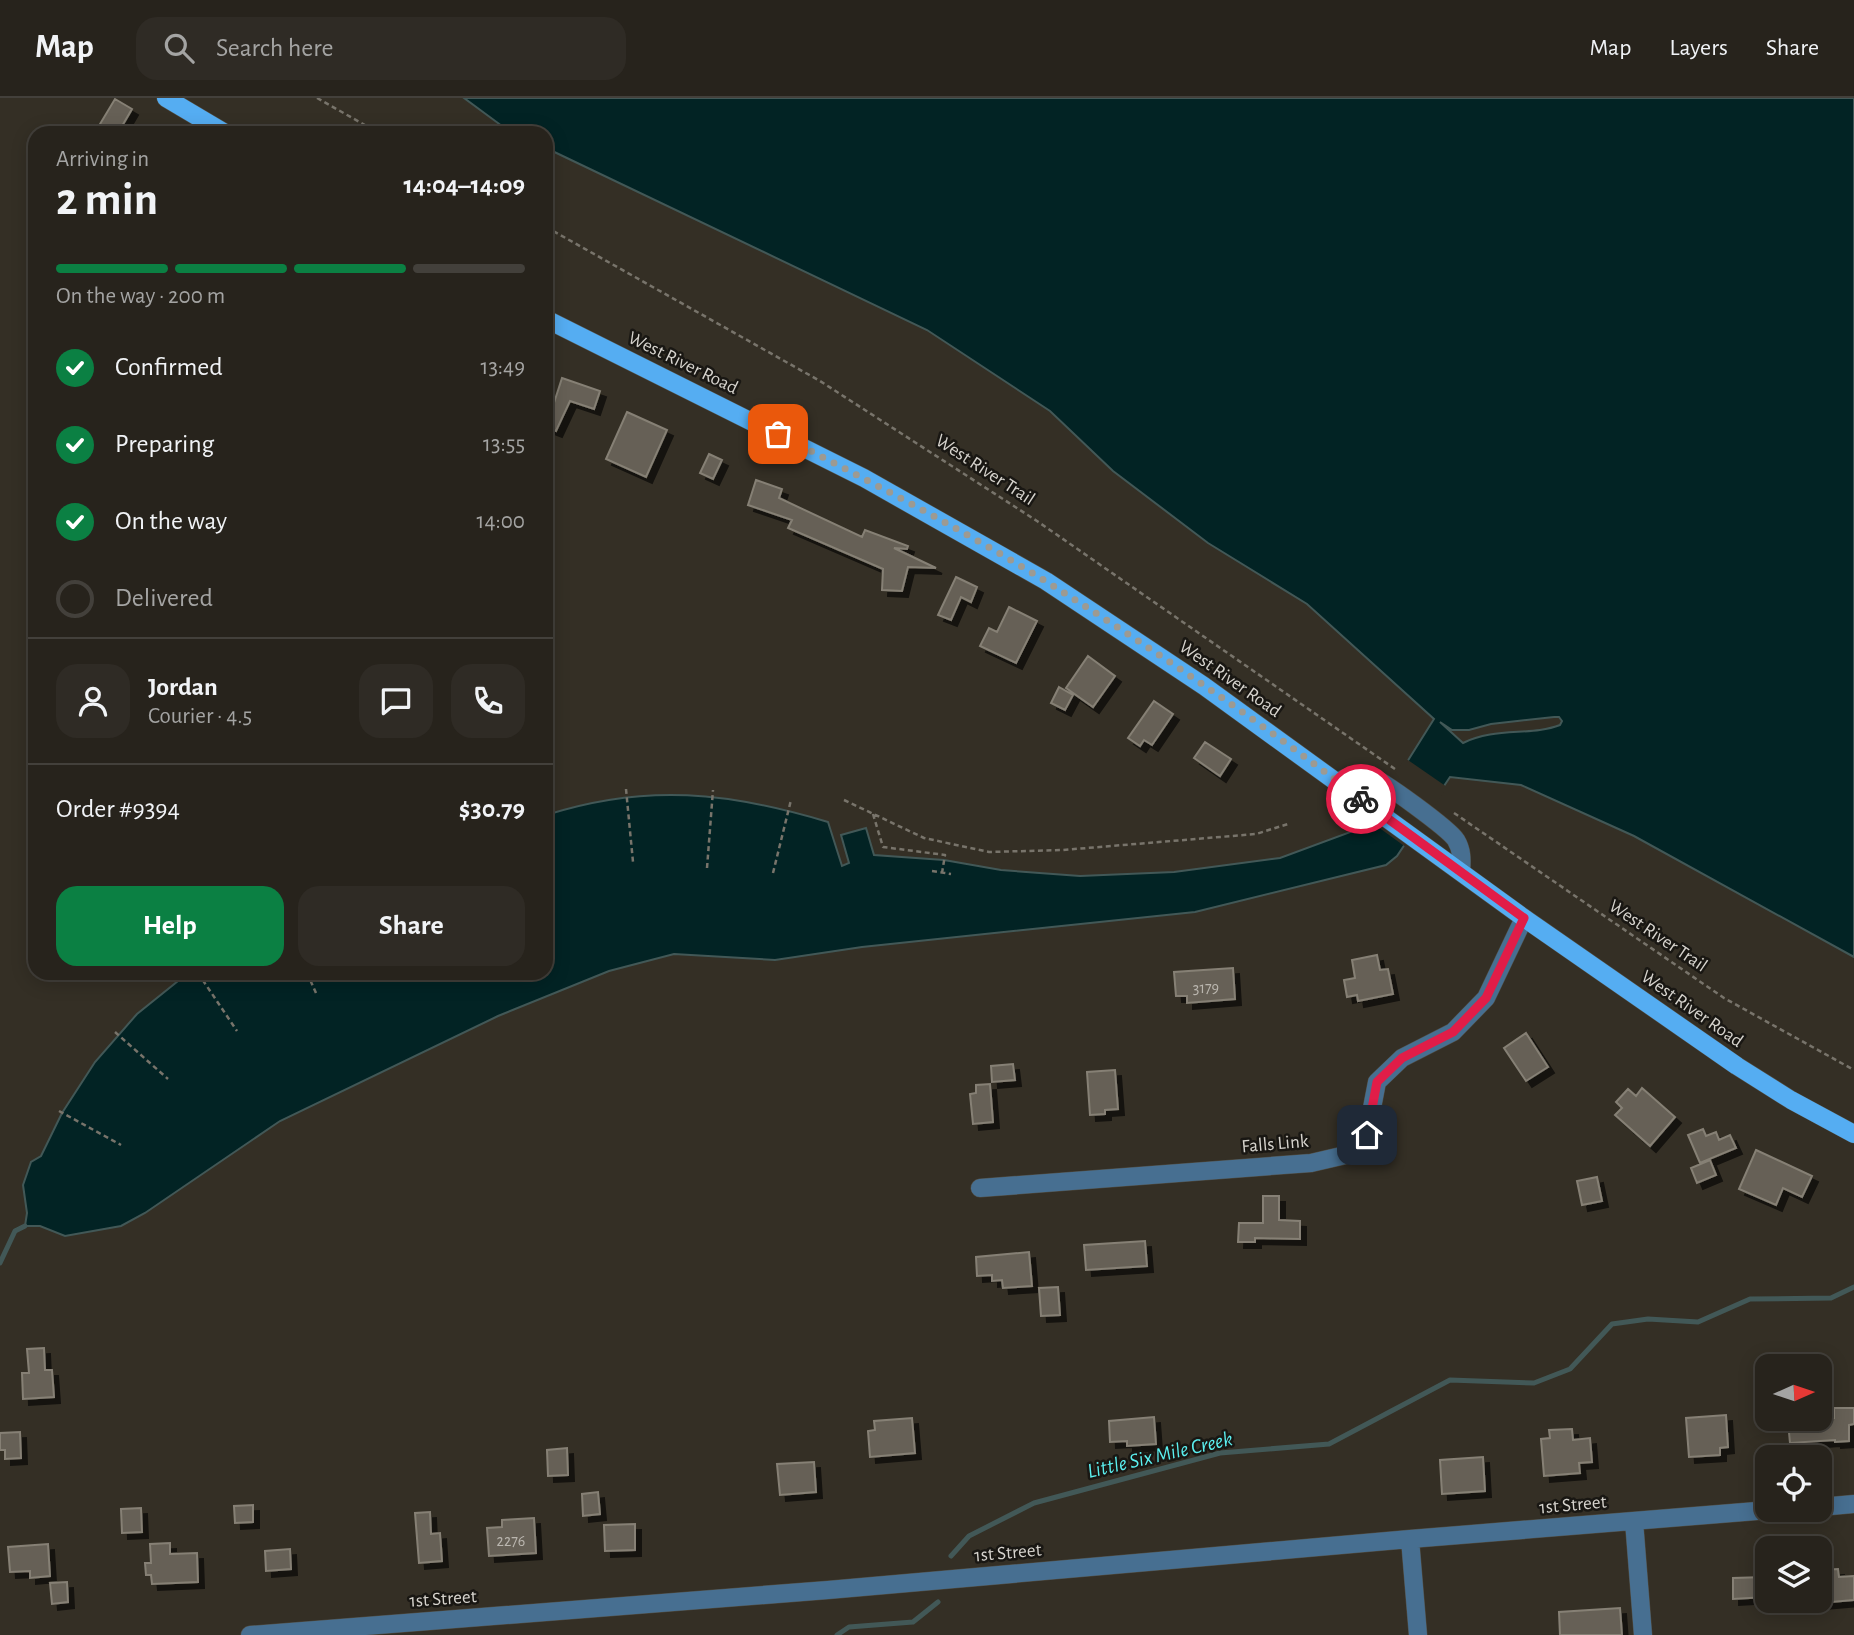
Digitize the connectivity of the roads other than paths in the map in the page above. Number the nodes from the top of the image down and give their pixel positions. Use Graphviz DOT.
graph roads {
  1 [pos="166,98"];
  2 [pos="213,126"];
  3 [pos="553,322"];
  4 [pos="1338,782"];
  5 [pos="1461,871"];
  6 [pos="1524,918"];
  7 [pos="1854,1134"];
  8 [pos="980,1188"];
  9 [pos="1854,1504"];
  10 [pos="1832,1506"];
  11 [pos="1755,1511"];
  12 [pos="1634,1521"];
  13 [pos="1410,1539"];
  14 [pos="250,1635"];
  15 [pos="1418,1635"];
  16 [pos="1643,1635"];
  1 -- 2 [label="main road"];
  3 -- 4 [label="main road, West River Road"];
  4 -- 5 [label="main road, West River Road"];
  4 -- 5 [label="street"];
  5 -- 6 [label="main road, West River Road"];
  6 -- 7 [label="main road, West River Road"];
  6 -- 8 [label="street, Falls Link"];
  9 -- 10 [label="street"];
  11 -- 12 [label="street, 1st Street"];
  12 -- 13 [label="street, 1st Street"];
  12 -- 16 [label="street"];
  13 -- 14 [label="street, 1st Street"];
  13 -- 15 [label="street"];
}
